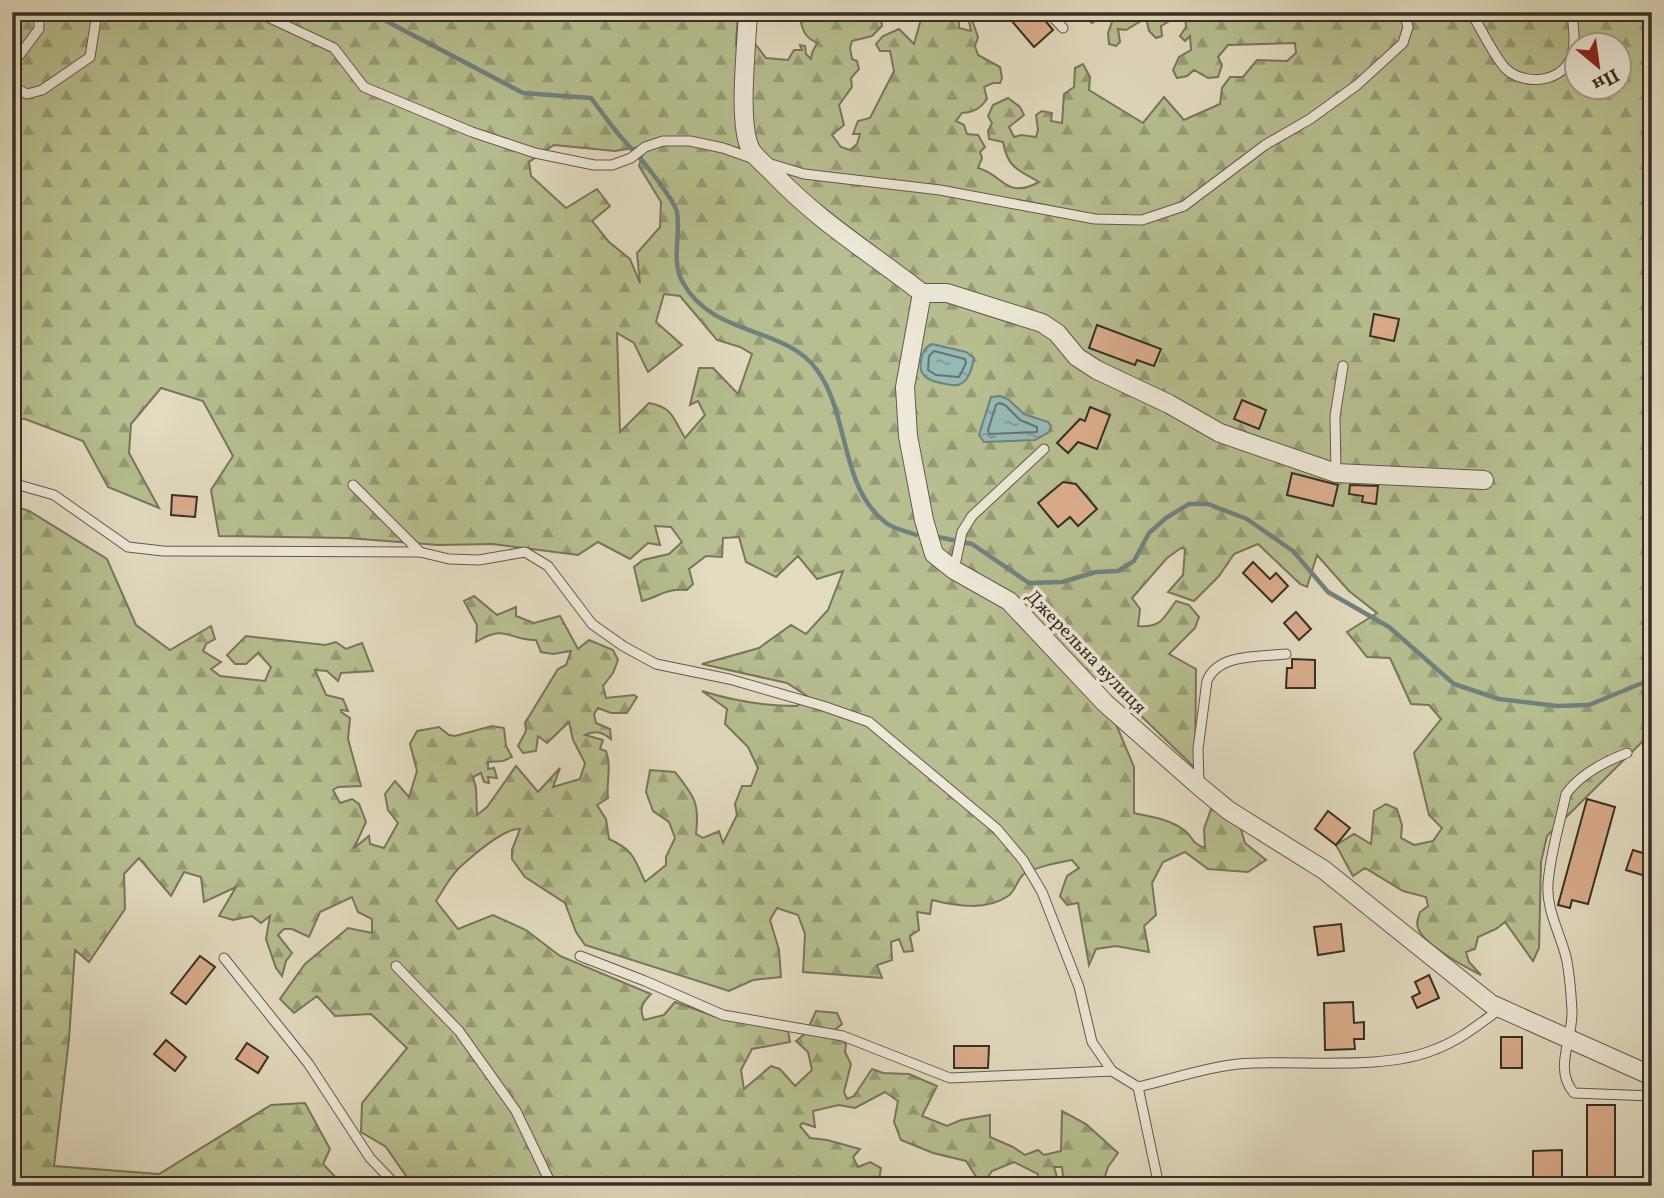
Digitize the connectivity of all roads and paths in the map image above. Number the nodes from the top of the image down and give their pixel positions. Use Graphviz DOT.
graph roads {
  1 [pos="39,12"];
  2 [pos="101,12"];
  3 [pos="257,12"];
  4 [pos="748,12"];
  5 [pos="1048,12"];
  6 [pos="1404,12"];
  7 [pos="1471,12"];
  8 [pos="1572,12"];
  9 [pos="1062,28"];
  10 [pos="12,68"];
  11 [pos="763,162"];
  12 [pos="922,293"];
  13 [pos="1343,366"];
  14 [pos="1044,449"];
  15 [pos="1336,473"];
  16 [pos="1484,480"];
  17 [pos="12,483"];
  18 [pos="353,485"];
  19 [pos="420,552"];
  20 [pos="954,570"];
  21 [pos="1286,654"];
  22 [pos="1627,753"];
  23 [pos="1199,786"];
  24 [pos="580,956"];
  25 [pos="224,958"];
  26 [pos="396,965"];
  27 [pos="1501,1008"];
  28 [pos="1569,1038"];
  29 [pos="1112,1071"];
  30 [pos="1652,1076"];
  31 [pos="1138,1087"];
  32 [pos="1652,1096"];
  33 [pos="397,1186"];
  34 [pos="552,1186"];
  35 [pos="1159,1186"];
  1 -- 10 [label="lane"];
  2 -- 10 [label="lane"];
  3 -- 11 [label="lane"];
  4 -- 11 [label="street"];
  5 -- 9 [label="lane"];
  6 -- 11 [label="lane"];
  7 -- 8 [label="lane"];
  11 -- 12 [label="street"];
  12 -- 15 [label="street"];
  12 -- 20 [label="street, Джерельна вулиця"];
  13 -- 15 [label="lane"];
  14 -- 20 [label="lane"];
  15 -- 16 [label="street"];
  17 -- 19 [label="lane"];
  18 -- 19 [label="lane"];
  19 -- 29 [label="lane"];
  20 -- 23 [label="street, Джерельна вулиця"];
  21 -- 23 [label="lane"];
  22 -- 28 [label="lane"];
  23 -- 27 [label="street, Джерельна вулиця"];
  24 -- 29 [label="lane"];
  25 -- 33 [label="lane"];
  26 -- 34 [label="lane"];
  27 -- 28 [label="street, Джерельна вулиця"];
  27 -- 31 [label="lane"];
  28 -- 30 [label="street, Джерельна вулиця"];
  28 -- 32 [label="lane"];
  29 -- 31 [label="lane"];
  31 -- 35 [label="lane"];
}
